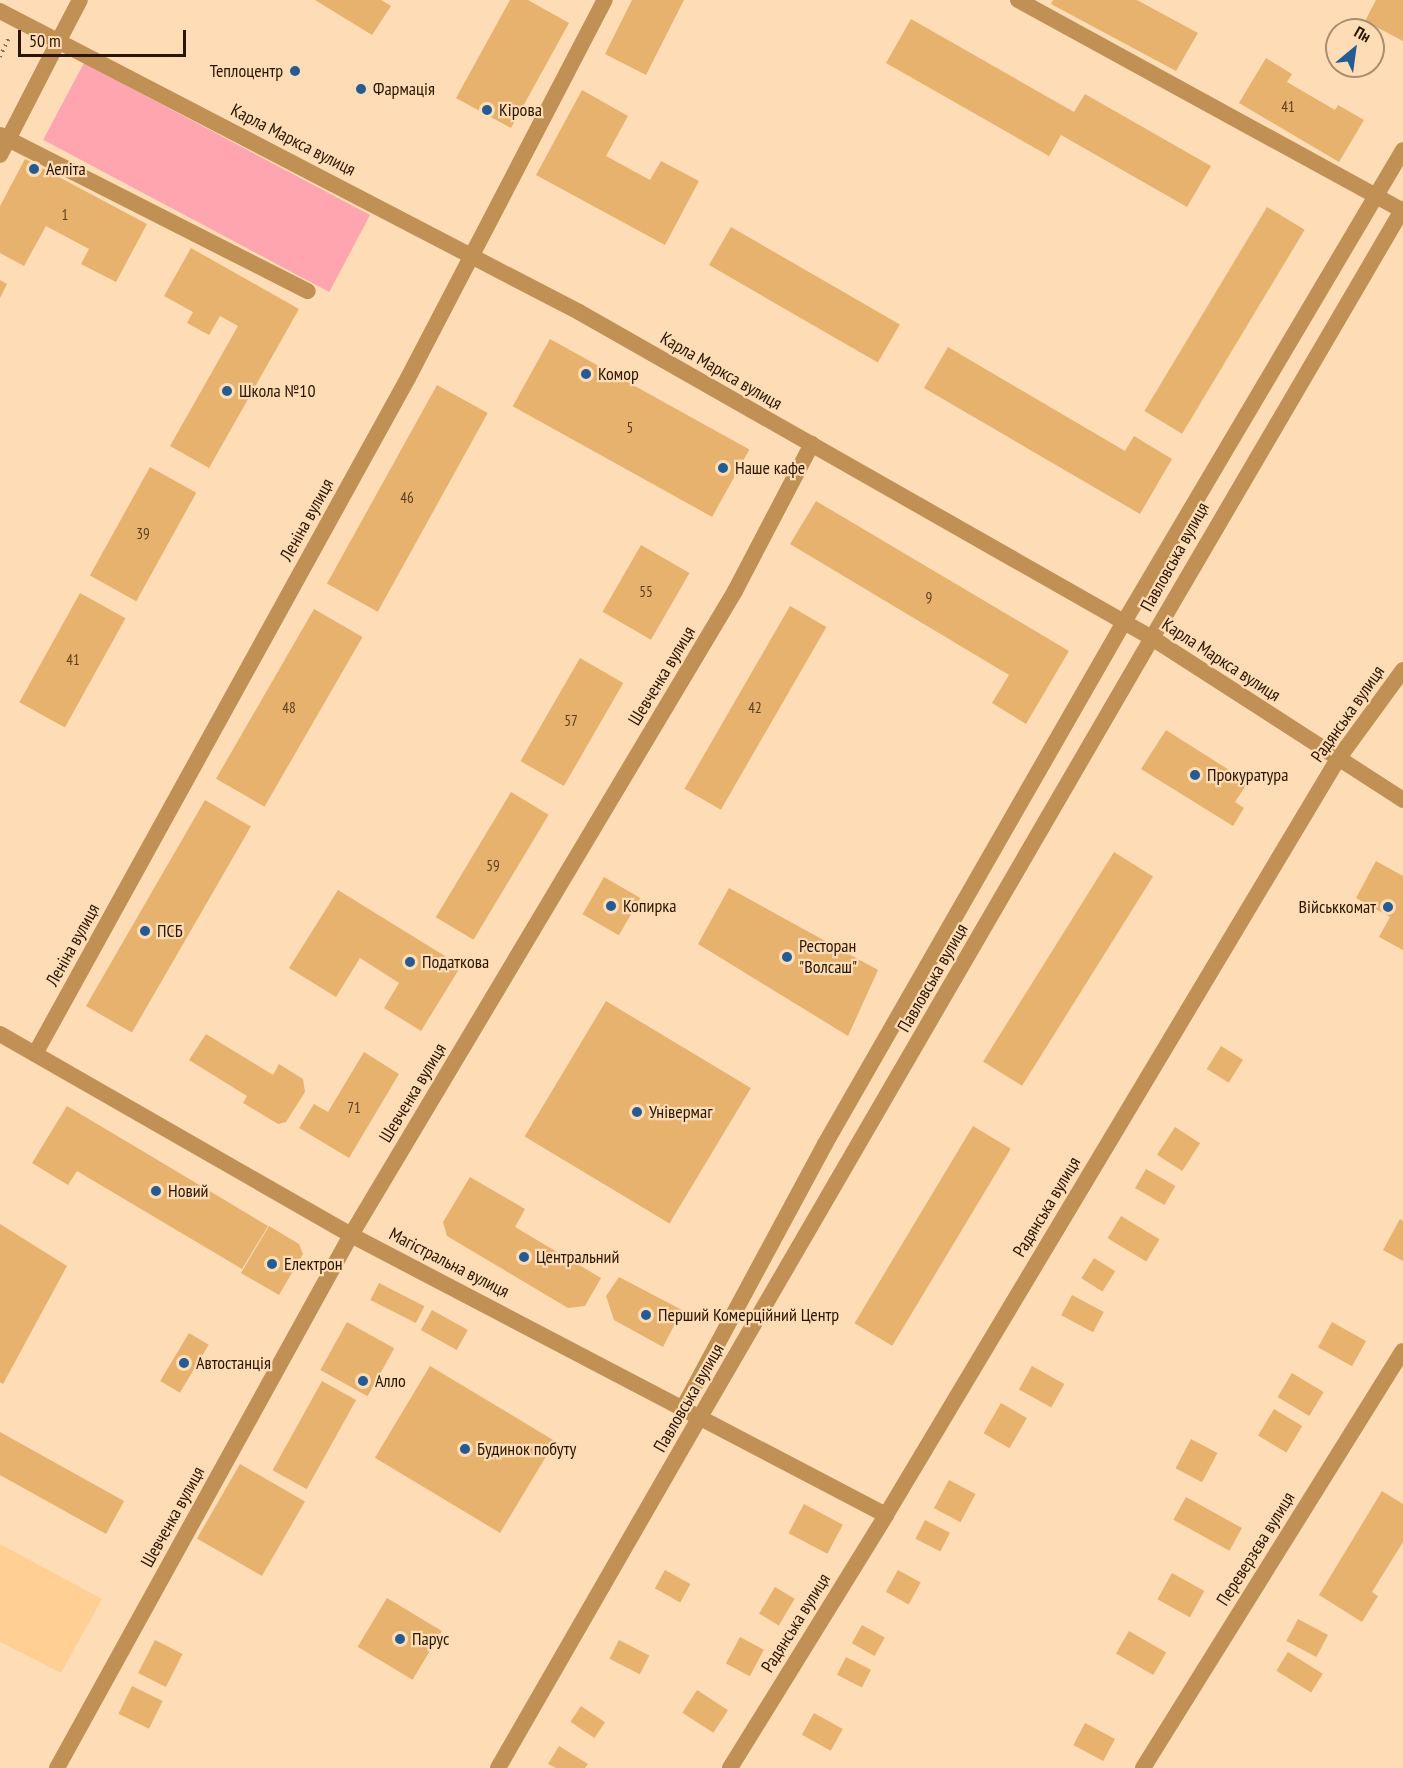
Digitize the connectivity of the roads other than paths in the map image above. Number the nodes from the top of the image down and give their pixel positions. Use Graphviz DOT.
graph roads {
  1 [pos="80,0"];
  2 [pos="605,0"];
  3 [pos="1023,1"];
  4 [pos="0,11"];
  5 [pos="58,42"];
  6 [pos="4,137"];
  7 [pos="1403,150"];
  8 [pos="0,155"];
  9 [pos="1376,196"];
  10 [pos="1403,210"];
  11 [pos="471,252"];
  12 [pos="308,291"];
  13 [pos="812,444"];
  14 [pos="1124,622"];
  15 [pos="1152,638"];
  16 [pos="1403,670"];
  17 [pos="1338,759"];
  18 [pos="1403,800"];
  19 [pos="0,1034"];
  20 [pos="35,1054"];
  21 [pos="351,1235"];
  22 [pos="1403,1351"];
  23 [pos="684,1406"];
  24 [pos="700,1418"];
  25 [pos="886,1515"];
  26 [pos="57,1768"];
  27 [pos="498,1768"];
  28 [pos="729,1768"];
  29 [pos="1143,1768"];
  1 -- 5 [label="street"];
  2 -- 11 [label="street, Леніна вулиця"];
  3 -- 9 [label="street"];
  4 -- 5 [label="street, Карла Маркса вулиця"];
  5 -- 6 [label="street"];
  5 -- 11 [label="street, Карла Маркса вулиця"];
  6 -- 8 [label="street"];
  6 -- 12 [label="street"];
  7 -- 9 [label="street, Павловська вулиця"];
  9 -- 10 [label="street"];
  9 -- 14 [label="street, Павловська вулиця"];
  10 -- 15 [label="street, Павловська вулиця"];
  11 -- 13 [label="street, Карла Маркса вулиця"];
  11 -- 20 [label="street, Леніна вулиця"];
  13 -- 14 [label="street, Карла Маркса вулиця"];
  13 -- 21 [label="street, Шевченка вулиця"];
  14 -- 15 [label="street, Карла Маркса вулиця"];
  14 -- 23 [label="street, Павловська вулиця"];
  15 -- 17 [label="street, Карла Маркса вулиця"];
  15 -- 24 [label="street, Павловська вулиця"];
  16 -- 17 [label="street, Радянська вулиця"];
  17 -- 18 [label="street, Карла Маркса вулиця"];
  17 -- 25 [label="street, Радянська вулиця"];
  19 -- 20 [label="street, Магістральна вулиця"];
  20 -- 21 [label="street, Магістральна вулиця"];
  21 -- 23 [label="street, Магістральна вулиця"];
  21 -- 26 [label="street, Шевченка вулиця"];
  22 -- 29 [label="street, Переверзєва вулиця"];
  23 -- 24 [label="street, Магістральна вулиця"];
  24 -- 25 [label="street, Магістральна вулиця"];
  24 -- 27 [label="street, Павловська вулиця"];
  25 -- 28 [label="street, Радянська вулиця"];
}
